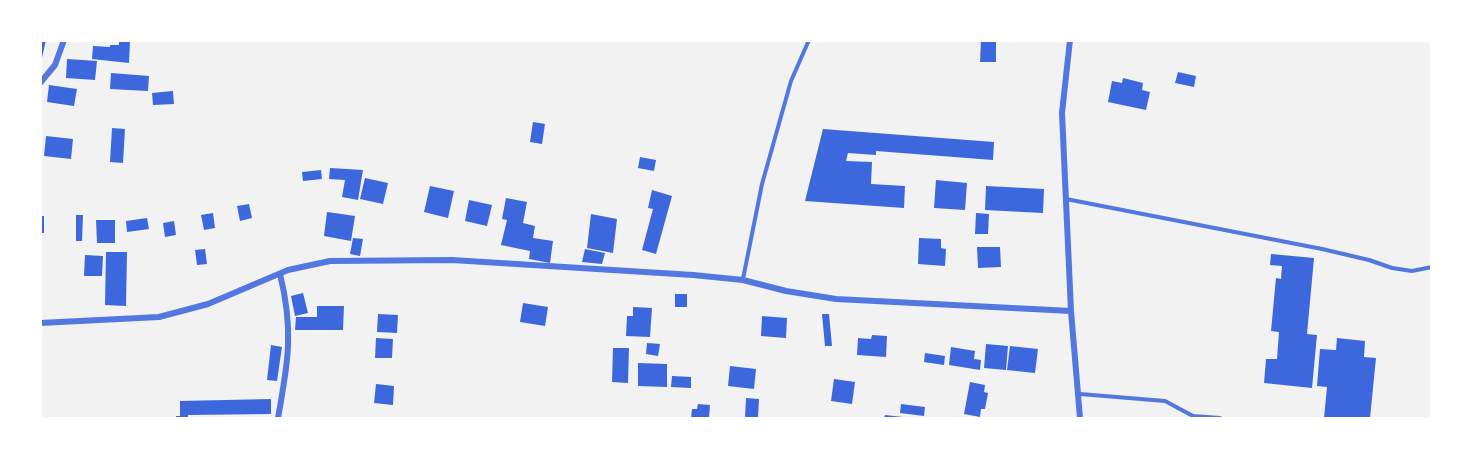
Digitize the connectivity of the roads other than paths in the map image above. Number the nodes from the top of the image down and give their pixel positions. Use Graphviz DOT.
graph roads {
  1 [pos="64,40"];
  2 [pos="809,40"];
  3 [pos="1070,40"];
  4 [pos="40,83"];
  5 [pos="1066,200"];
  6 [pos="1431,267"];
  7 [pos="280,274"];
  8 [pos="742,280"];
  9 [pos="1071,311"];
  10 [pos="40,323"];
  11 [pos="1080,394"];
  12 [pos="278,418"];
  13 [pos="1080,418"];
  14 [pos="1220,418"];
  1 -- 4 [label="street"];
  2 -- 8 [label="lane"];
  3 -- 5 [label="street"];
  5 -- 6 [label="lane"];
  5 -- 9 [label="street"];
  7 -- 8 [label="street"];
  7 -- 10 [label="street"];
  7 -- 12 [label="street"];
  8 -- 9 [label="street"];
  9 -- 11 [label="street"];
  11 -- 13 [label="street"];
  11 -- 14 [label="lane"];
}
